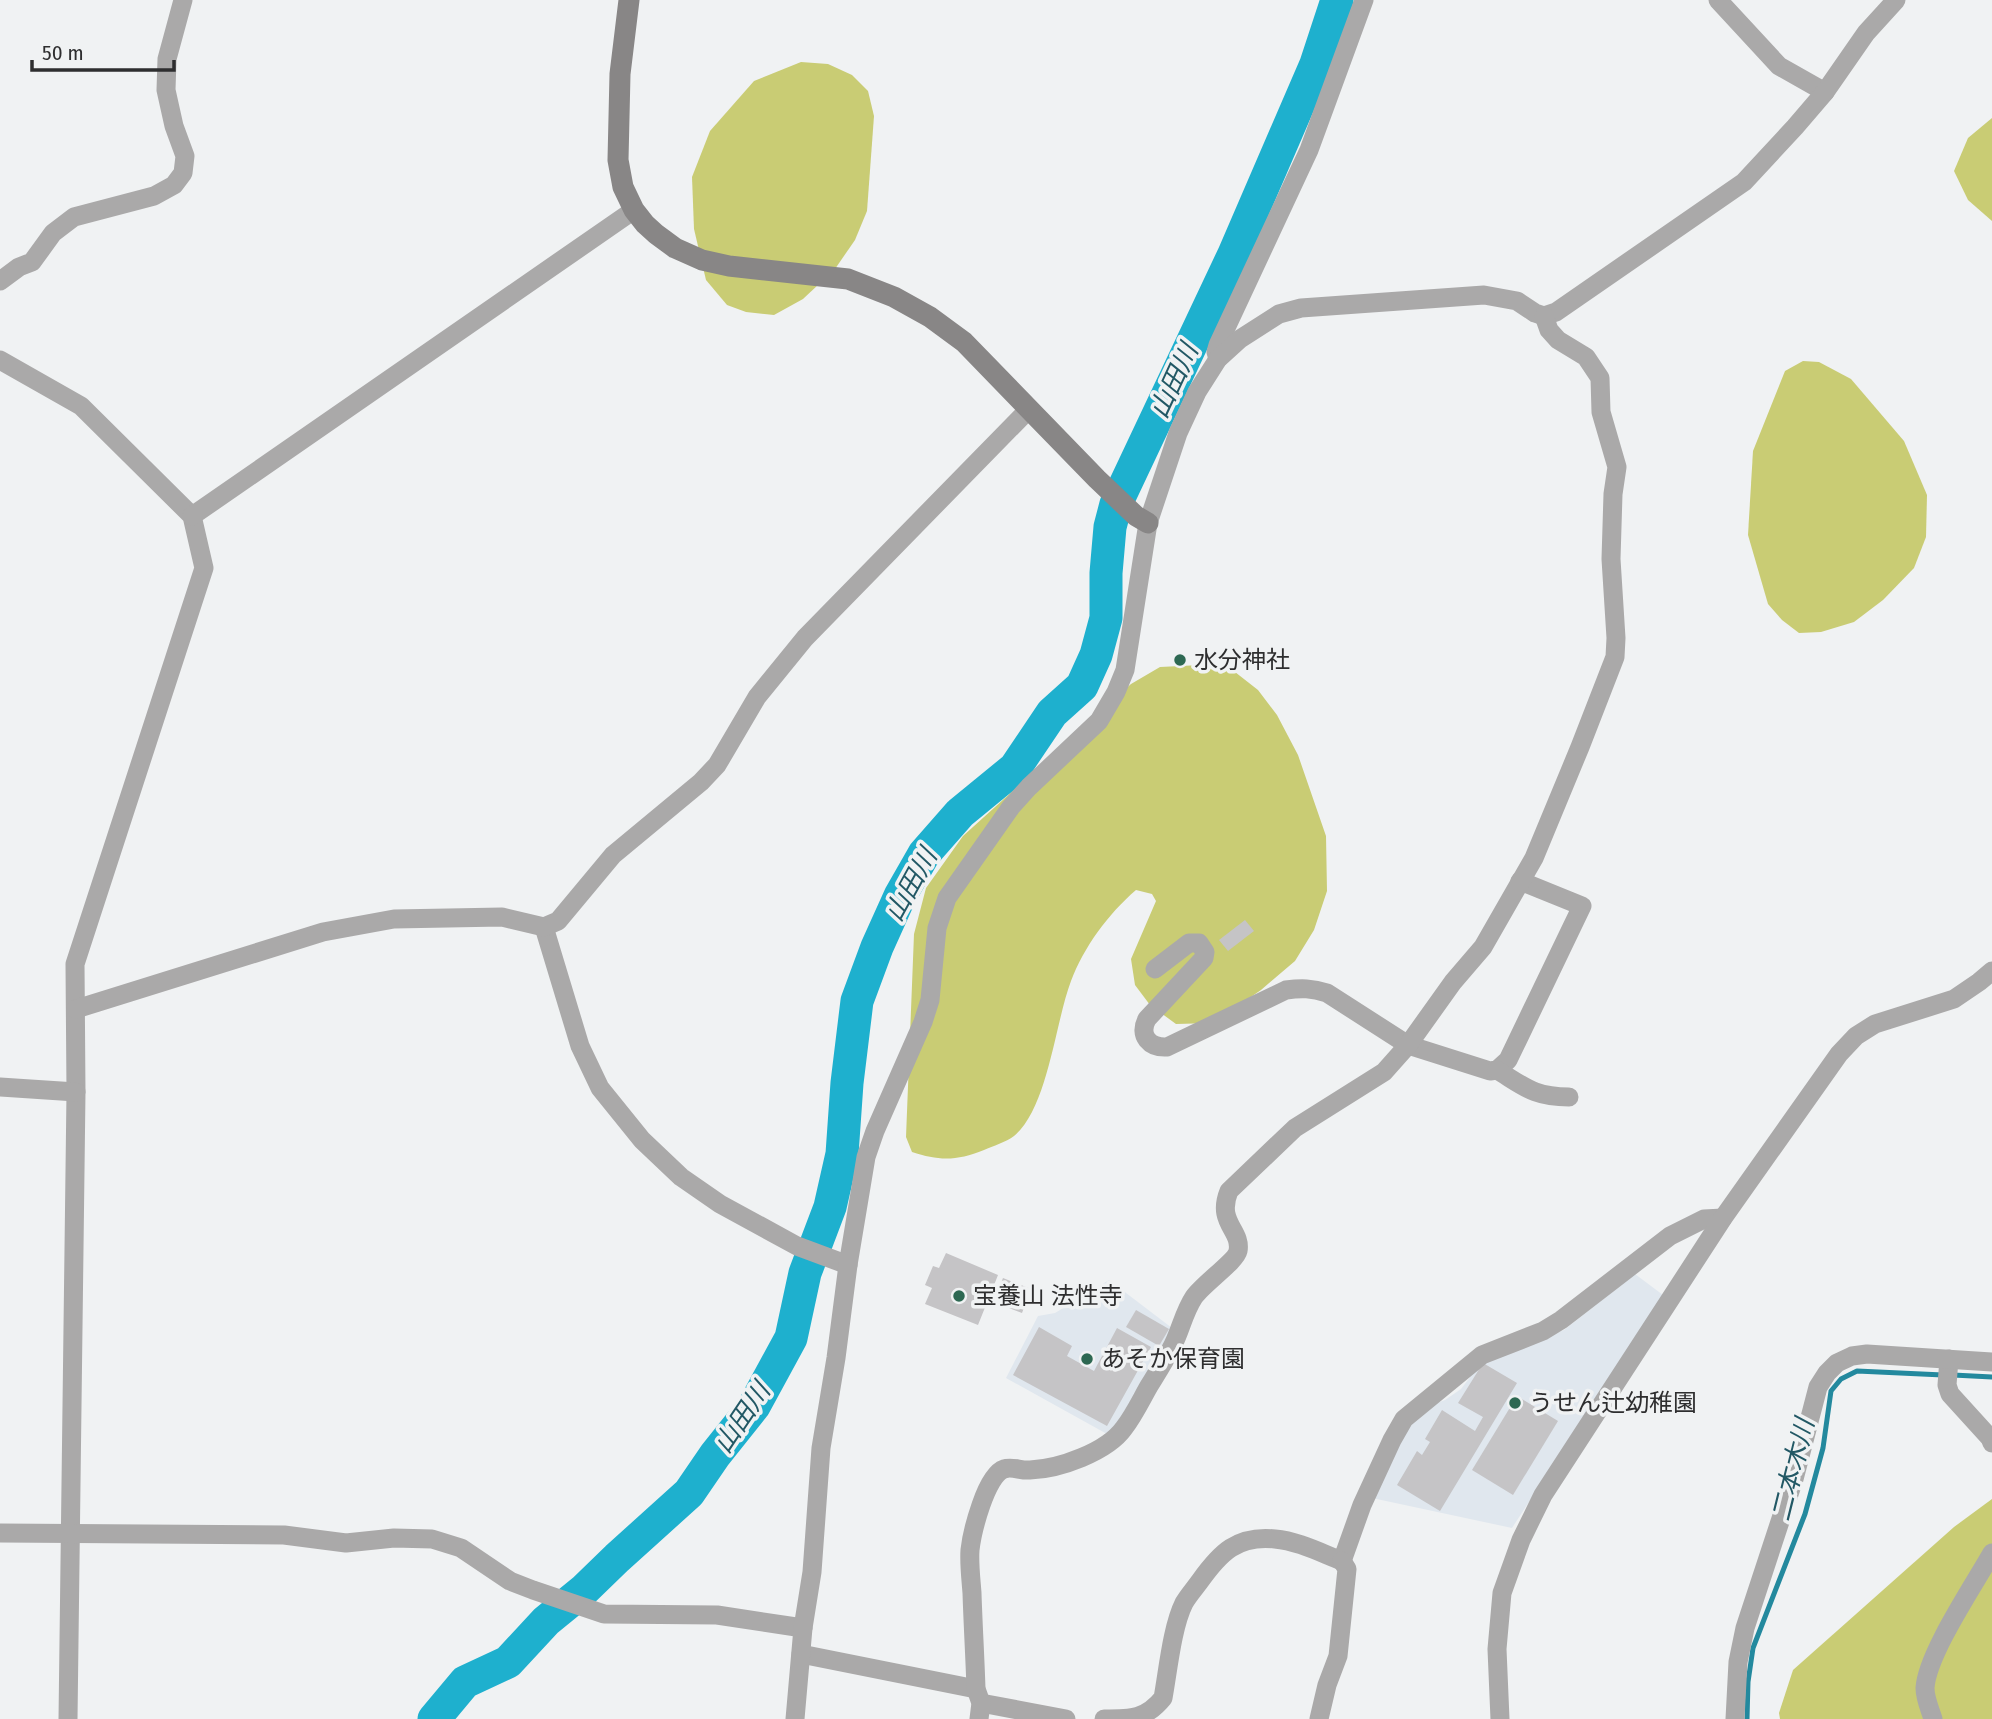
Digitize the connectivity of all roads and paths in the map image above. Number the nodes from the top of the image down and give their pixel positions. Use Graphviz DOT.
graph roads {
  1 [pos="183,0"];
  2 [pos="629,0"];
  3 [pos="1364,0"];
  4 [pos="1718,0"];
  5 [pos="1896,0"];
  6 [pos="1825,92"];
  7 [pos="634,210"];
  8 [pos="0,281"];
  9 [pos="1544,317"];
  10 [pos="1218,359"];
  11 [pos="0,360"];
  12 [pos="1029,409"];
  13 [pos="192,516"];
  14 [pos="1142,519"];
  15 [pos="1520,881"];
  16 [pos="544,928"];
  17 [pos="1155,969"];
  18 [pos="1992,971"];
  19 [pos="76,1009"];
  20 [pos="1408,1045"];
  21 [pos="1497,1070"];
  22 [pos="0,1087"];
  23 [pos="76,1091"];
  24 [pos="1569,1097"];
  25 [pos="1724,1219"];
  26 [pos="841,1263"];
  27 [pos="1992,1362"];
  28 [pos="1948,1370"];
  29 [pos="1992,1443"];
  30 [pos="0,1533"];
  31 [pos="69,1533"];
  32 [pos="1992,1553"];
  33 [pos="1342,1561"];
  34 [pos="803,1628"];
  35 [pos="801,1654"];
  36 [pos="978,1703"];
  37 [pos="68,1719"];
  38 [pos="795,1719"];
  39 [pos="1066,1719"];
  40 [pos="1104,1719"];
  41 [pos="1319,1719"];
  42 [pos="1500,1719"];
  43 [pos="1735,1719"];
  44 [pos="1933,1719"];
  1 -- 8 [label="street"];
  2 -- 7 [label="street"];
  3 -- 10 [label="street"];
  4 -- 6 [label="street"];
  5 -- 6 [label="street"];
  6 -- 9 [label="street"];
  7 -- 12 [label="street"];
  7 -- 13 [label="street"];
  9 -- 10 [label="street"];
  9 -- 15 [label="street"];
  10 -- 14 [label="street"];
  11 -- 13 [label="street"];
  12 -- 14 [label="street"];
  12 -- 16 [label="street"];
  13 -- 19 [label="street"];
  14 -- 26 [label="street"];
  15 -- 20 [label="street"];
  15 -- 21 [label="street"];
  16 -- 19 [label="street"];
  16 -- 26 [label="street"];
  17 -- 20 [label="street"];
  18 -- 25 [label="street"];
  19 -- 23 [label="street"];
  20 -- 21 [label="street"];
  20 -- 36 [label="street"];
  21 -- 24 [label="street"];
  22 -- 23 [label="street"];
  23 -- 31 [label="street"];
  25 -- 33 [label="street"];
  25 -- 42 [label="street"];
  26 -- 34 [label="street"];
  27 -- 28 [label="street"];
  28 -- 29 [label="street"];
  28 -- 43 [label="street"];
  30 -- 31 [label="street"];
  31 -- 34 [label="street"];
  31 -- 37 [label="street"];
  32 -- 44 [label="street"];
  33 -- 40 [label="street"];
  33 -- 41 [label="street"];
  34 -- 35 [label="street"];
  35 -- 36 [label="street"];
  35 -- 38 [label="street"];
  36 -- 39 [label="street"];
}
